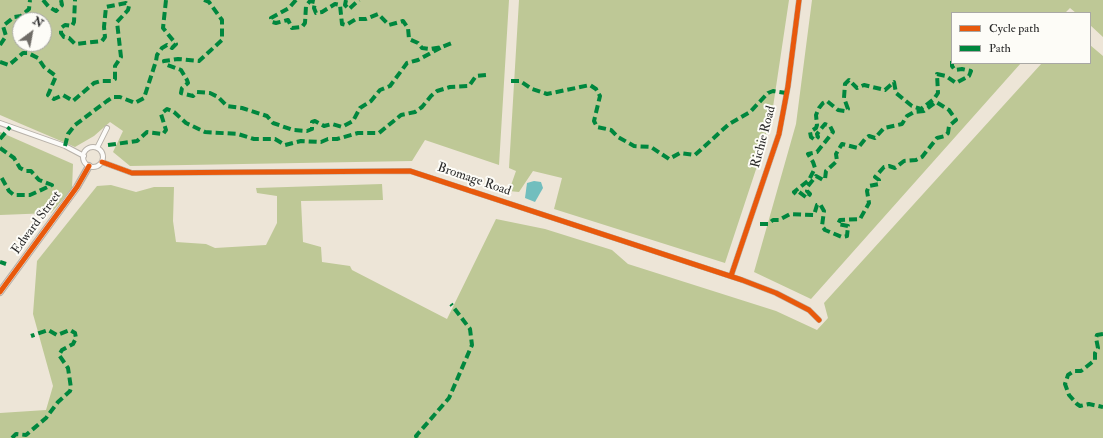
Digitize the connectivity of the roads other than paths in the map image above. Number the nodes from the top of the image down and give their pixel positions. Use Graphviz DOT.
graph roads {
  1 [pos="799,0"];
  2 [pos="0,124"];
  3 [pos="107,128"];
  4 [pos="97,148"];
  5 [pos="84,156"];
  6 [pos="102,162"];
  7 [pos="89,166"];
  8 [pos="731,276"];
  9 [pos="0,292"];
  10 [pos="819,320"];
  1 -- 8 [label="street, Richie Road"];
  2 -- 5 [label="street"];
  3 -- 4 [label="street"];
  4 -- 5 [label="street"];
  4 -- 6 [label="street"];
  5 -- 7 [label="street"];
  6 -- 7 [label="street"];
  6 -- 8 [label="street, Bromage Road"];
  7 -- 9 [label="street, Edward Street"];
  8 -- 10 [label="street, Bromage Road"];
}
